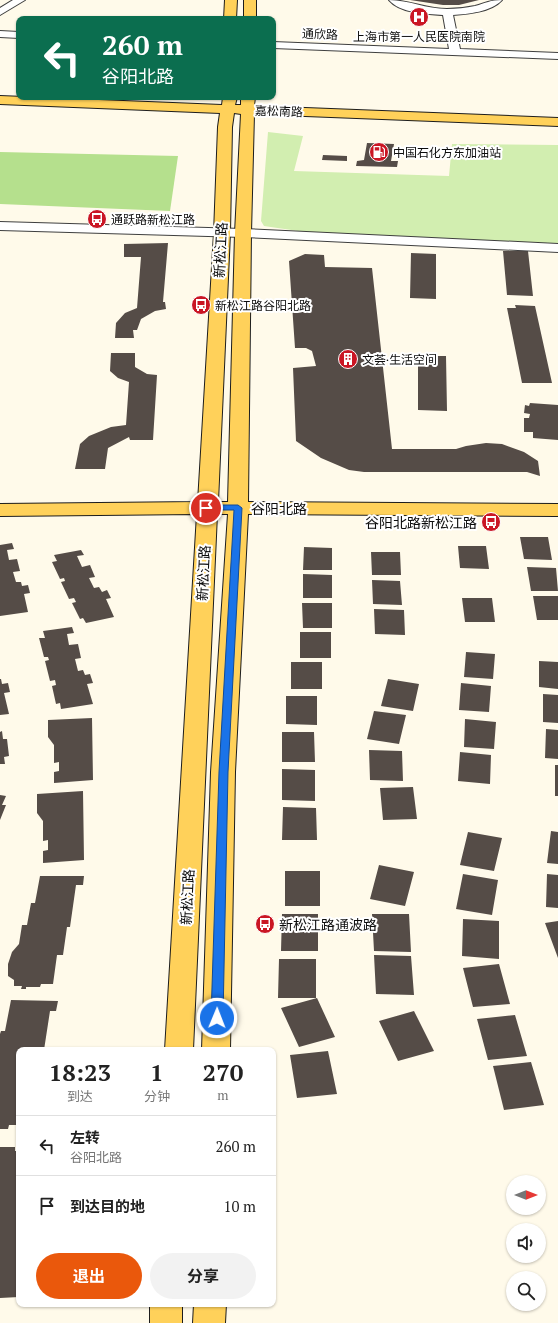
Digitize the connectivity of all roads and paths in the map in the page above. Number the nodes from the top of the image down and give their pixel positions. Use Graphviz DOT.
graph roads {
  1 [pos="20,0"];
  2 [pos="231,0"];
  3 [pos="250,0"];
  4 [pos="394,0"];
  5 [pos="497,0"];
  6 [pos="0,12"];
  7 [pos="447,12"];
  8 [pos="230,16"];
  9 [pos="250,16"];
  10 [pos="0,34"];
  11 [pos="16,35"];
  12 [pos="276,45"];
  13 [pos="455,52"];
  14 [pos="558,56"];
  15 [pos="0,88"];
  16 [pos="16,89"];
  17 [pos="0,100"];
  18 [pos="228,100"];
  19 [pos="248,102"];
  20 [pos="558,110"];
  21 [pos="558,122"];
  22 [pos="0,226"];
  23 [pos="222,233"];
  24 [pos="243,233"];
  25 [pos="558,248"];
  26 [pos="206,508"];
  27 [pos="238,508"];
  28 [pos="0,510"];
  29 [pos="558,510"];
  30 [pos="179,1047"];
  31 [pos="216,1047"];
  32 [pos="166,1307"];
  33 [pos="210,1307"];
  34 [pos="166,1323"];
  35 [pos="209,1323"];
  1 -- 6 [label="street"];
  2 -- 8 [label="main road"];
  3 -- 9 [label="main road"];
  4 -- 7 [label="street"];
  5 -- 7 [label="street"];
  7 -- 13 [label="street"];
  10 -- 11 [label="street"];
  12 -- 13 [label="street, 通欣路"];
  13 -- 14 [label="street, 通欣路"];
  15 -- 16 [label="main road"];
  17 -- 18 [label="main road, 嘉松南路"];
  18 -- 19 [label="main road, 嘉松南路"];
  18 -- 23 [label="main road, 新松江路"];
  19 -- 20 [label="main road, 嘉松南路"];
  19 -- 21 [label="main road, 嘉松南路"];
  19 -- 24 [label="main road, 新松江路"];
  22 -- 23 [label="street"];
  23 -- 24 [label="street"];
  23 -- 26 [label="main road, 新松江路"];
  24 -- 25 [label="street"];
  24 -- 27 [label="main road, 新松江路"];
  26 -- 27 [label="main road, 谷阳北路"];
  26 -- 28 [label="main road, 谷阳北路"];
  26 -- 30 [label="main road, 新松江路"];
  27 -- 29 [label="main road, 谷阳北路"];
  27 -- 31 [label="main road, 新松江路"];
  32 -- 34 [label="main road"];
  33 -- 35 [label="main road"];
}
